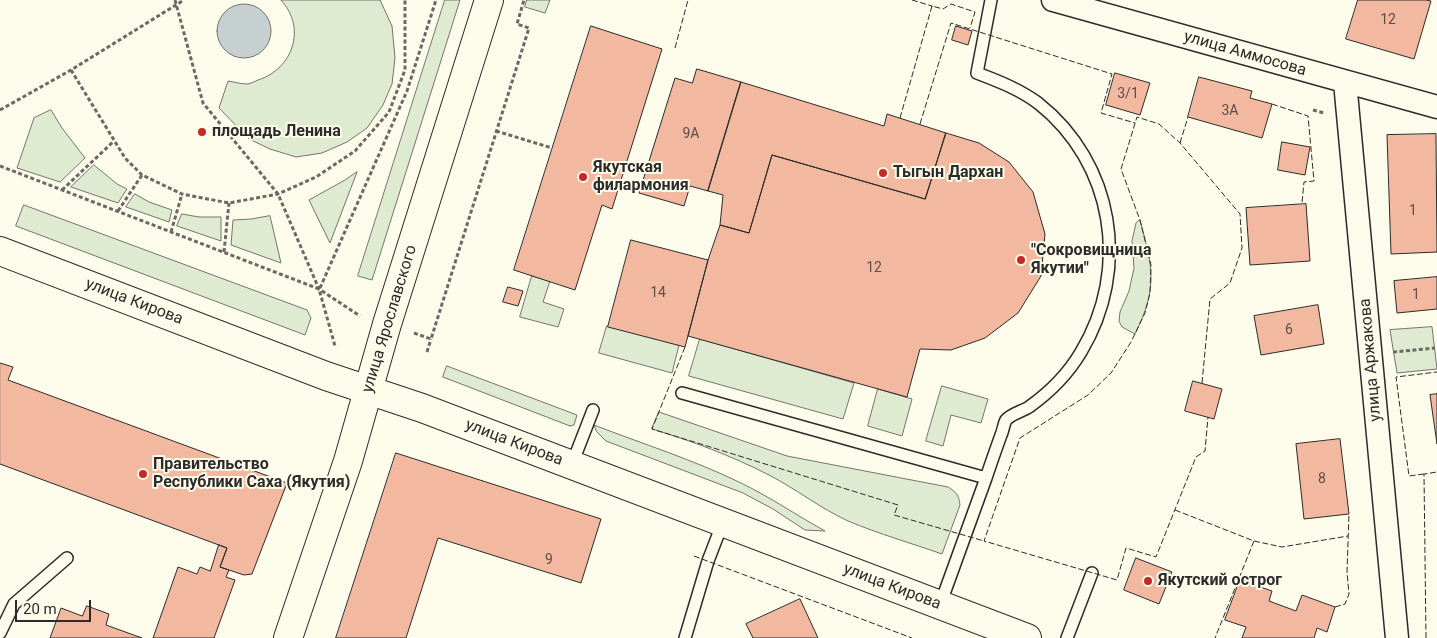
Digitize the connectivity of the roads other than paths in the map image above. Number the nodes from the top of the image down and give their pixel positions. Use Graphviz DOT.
graph roads {
  1 [pos="489,0"];
  2 [pos="991,0"];
  3 [pos="1053,0"];
  4 [pos="1345,82"];
  5 [pos="1437,107"];
  6 [pos="0,251"];
  7 [pos="368,390"];
  8 [pos="682,393"];
  9 [pos="593,410"];
  10 [pos="572,464"];
  11 [pos="986,478"];
  12 [pos="723,522"];
  13 [pos="67,558"];
  14 [pos="1092,573"];
  15 [pos="940,605"];
  16 [pos="0,633"];
  17 [pos="288,638"];
  18 [pos="685,638"];
  19 [pos="1027,638"];
  20 [pos="1067,638"];
  21 [pos="1397,638"];
  1 -- 7 [label="street, улица Ярославского"];
  2 -- 11 [label="lane"];
  3 -- 4 [label="street, улица Аммосова"];
  4 -- 5 [label="street, улица Аммосова"];
  4 -- 21 [label="street, улица Аржакова"];
  6 -- 7 [label="street, улица Кирова"];
  7 -- 10 [label="street, улица Кирова"];
  7 -- 17 [label="street, улица Ярославского"];
  8 -- 11 [label="lane"];
  9 -- 10 [label="lane"];
  10 -- 12 [label="street, улица Кирова"];
  11 -- 15 [label="lane"];
  12 -- 15 [label="street, улица Кирова"];
  12 -- 18 [label="lane"];
  13 -- 16 [label="lane"];
  14 -- 20 [label="lane"];
  15 -- 19 [label="street, улица Кирова"];
}
